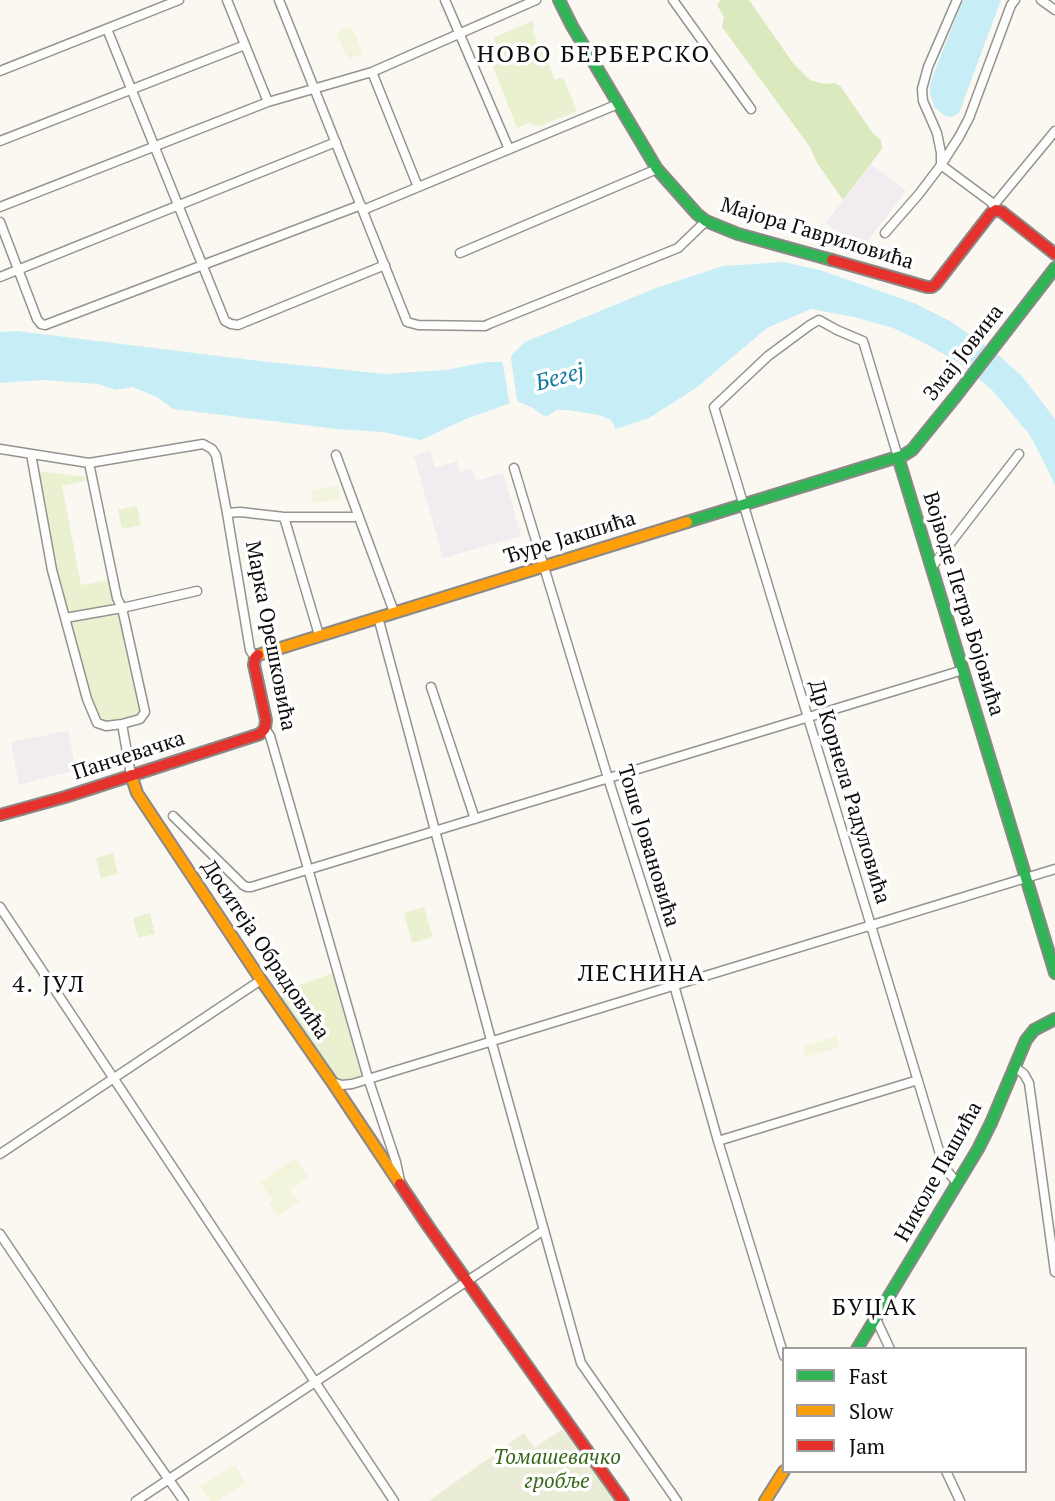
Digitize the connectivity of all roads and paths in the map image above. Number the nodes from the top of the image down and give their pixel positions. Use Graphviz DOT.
graph roads {
  1 [pos="178,0"];
  2 [pos="227,0"];
  3 [pos="279,0"];
  4 [pos="445,0"];
  5 [pos="536,0"];
  6 [pos="559,0"];
  7 [pos="673,0"];
  8 [pos="957,0"];
  9 [pos="1015,0"];
  10 [pos="1041,0"];
  11 [pos="1055,10"];
  12 [pos="107,29"];
  13 [pos="460,33"];
  14 [pos="245,45"];
  15 [pos="0,71"];
  16 [pos="372,72"];
  17 [pos="314,88"];
  18 [pos="131,89"];
  19 [pos="268,102"];
  20 [pos="618,104"];
  21 [pos="751,109"];
  22 [pos="1055,131"];
  23 [pos="937,133"];
  24 [pos="959,137"];
  25 [pos="0,141"];
  26 [pos="336,142"];
  27 [pos="154,147"];
  28 [pos="509,149"];
  29 [pos="941,165"];
  30 [pos="657,169"];
  31 [pos="418,187"];
  32 [pos="178,206"];
  33 [pos="0,207"];
  34 [pos="362,207"];
  35 [pos="995,207"];
  36 [pos="706,221"];
  37 [pos="0,222"];
  38 [pos="885,233"];
  39 [pos="460,253"];
  40 [pos="1055,254"];
  41 [pos="202,265"];
  42 [pos="385,265"];
  43 [pos="1055,268"];
  44 [pos="18,270"];
  45 [pos="0,277"];
  46 [pos="714,407"];
  47 [pos="0,449"];
  48 [pos="31,454"];
  49 [pos="1019,454"];
  50 [pos="337,455"];
  51 [pos="898,457"];
  52 [pos="89,463"];
  53 [pos="514,468"];
  54 [pos="744,505"];
  55 [pos="227,513"];
  56 [pos="358,516"];
  57 [pos="284,517"];
  58 [pos="544,567"];
  59 [pos="932,567"];
  60 [pos="197,591"];
  61 [pos="122,608"];
  62 [pos="394,612"];
  63 [pos="378,617"];
  64 [pos="65,618"];
  65 [pos="319,635"];
  66 [pos="255,658"];
  67 [pos="963,670"];
  68 [pos="431,687"];
  69 [pos="808,717"];
  70 [pos="122,724"];
  71 [pos="265,728"];
  72 [pos="131,775"];
  73 [pos="608,779"];
  74 [pos="0,815"];
  75 [pos="173,816"];
  76 [pos="475,819"];
  77 [pos="435,831"];
  78 [pos="1055,869"];
  79 [pos="309,870"];
  80 [pos="1026,879"];
  81 [pos="0,907"];
  82 [pos="871,926"];
  83 [pos="1055,974"];
  84 [pos="261,980"];
  85 [pos="674,985"];
  86 [pos="1055,1019"];
  87 [pos="491,1040"];
  88 [pos="1014,1067"];
  89 [pos="368,1078"];
  90 [pos="114,1079"];
  91 [pos="918,1080"];
  92 [pos="332,1082"];
  93 [pos="379,1111"];
  94 [pos="718,1142"];
  95 [pos="373,1144"];
  96 [pos="0,1154"];
  97 [pos="957,1183"];
  98 [pos="401,1187"];
  99 [pos="544,1230"];
  100 [pos="0,1234"];
  101 [pos="1055,1272"];
  102 [pos="467,1280"];
  103 [pos="876,1319"];
  104 [pos="858,1347"];
  105 [pos="889,1347"];
  106 [pos="782,1350"];
  107 [pos="316,1382"];
  108 [pos="783,1473"];
  109 [pos="947,1473"];
  110 [pos="169,1479"];
  111 [pos="136,1501"];
  112 [pos="184,1501"];
  113 [pos="394,1501"];
  114 [pos="623,1501"];
  115 [pos="677,1501"];
  116 [pos="765,1501"];
  117 [pos="960,1501"];
  1 -- 12 [label="street"];
  2 -- 14 [label="street"];
  3 -- 17 [label="street"];
  4 -- 13 [label="street"];
  5 -- 13 [label="street"];
  6 -- 20 [label="street, Мајора Гавриловића"];
  7 -- 21 [label="street"];
  8 -- 23 [label="street"];
  9 -- 24 [label="street"];
  10 -- 11 [label="street"];
  12 -- 15 [label="street"];
  12 -- 18 [label="street"];
  13 -- 16 [label="street"];
  13 -- 28 [label="street"];
  14 -- 18 [label="street"];
  14 -- 19 [label="street"];
  16 -- 17 [label="street"];
  16 -- 31 [label="street"];
  17 -- 19 [label="street"];
  17 -- 26 [label="street"];
  18 -- 25 [label="street"];
  18 -- 27 [label="street"];
  19 -- 27 [label="street"];
  20 -- 28 [label="street"];
  20 -- 30 [label="street, Мајора Гавриловића"];
  22 -- 35 [label="street"];
  23 -- 24 [label="street"];
  23 -- 29 [label="street"];
  24 -- 29 [label="street"];
  26 -- 32 [label="street"];
  26 -- 34 [label="street"];
  27 -- 32 [label="street"];
  27 -- 33 [label="street"];
  28 -- 31 [label="street"];
  29 -- 35 [label="street"];
  29 -- 38 [label="street"];
  30 -- 36 [label="street, Мајора Гавриловића"];
  30 -- 39 [label="street"];
  31 -- 34 [label="street"];
  32 -- 41 [label="street"];
  32 -- 44 [label="street"];
  34 -- 41 [label="street"];
  34 -- 42 [label="street"];
  35 -- 36 [label="street, Мајора Гавриловића"];
  35 -- 40 [label="street"];
  36 -- 42 [label="street"];
  37 -- 44 [label="street"];
  41 -- 42 [label="street"];
  41 -- 44 [label="street"];
  43 -- 51 [label="street, Змај Јовина"];
  44 -- 45 [label="street"];
  46 -- 51 [label="street, Војводе Петра Бојовића"];
  46 -- 54 [label="street, Др Корнела Радуловића"];
  47 -- 48 [label="street"];
  48 -- 52 [label="street"];
  48 -- 64 [label="street"];
  49 -- 59 [label="street"];
  50 -- 56 [label="street"];
  51 -- 54 [label="street, Ђуре Јакшића"];
  51 -- 59 [label="street, Војводе Петра Бојовића"];
  52 -- 55 [label="street, Марка Орешковића"];
  52 -- 61 [label="street"];
  53 -- 58 [label="street, Тоше Јовановића"];
  54 -- 58 [label="street, Ђуре Јакшића"];
  54 -- 69 [label="street, Др Корнела Радуловића"];
  55 -- 57 [label="street"];
  55 -- 66 [label="street, Марка Орешковића"];
  56 -- 57 [label="street"];
  56 -- 62 [label="street"];
  57 -- 65 [label="street"];
  58 -- 62 [label="street, Ђуре Јакшића"];
  58 -- 73 [label="street, Тоше Јовановића"];
  59 -- 67 [label="street, Војводе Петра Бојовића"];
  60 -- 61 [label="street"];
  61 -- 64 [label="street"];
  61 -- 70 [label="street"];
  62 -- 63 [label="street, Ђуре Јакшића"];
  63 -- 65 [label="street, Ђуре Јакшића"];
  63 -- 77 [label="street"];
  64 -- 70 [label="street"];
  65 -- 66 [label="street, Ђуре Јакшића"];
  66 -- 71 [label="street, Марка Орешковића"];
  67 -- 69 [label="street"];
  67 -- 80 [label="street, Војводе Петра Бојовића"];
  68 -- 76 [label="street"];
  69 -- 73 [label="street"];
  69 -- 82 [label="street, Др Корнела Радуловића"];
  70 -- 72 [label="street"];
  71 -- 72 [label="street, Панчевачка"];
  71 -- 79 [label="street, Марка Орешковића"];
  72 -- 74 [label="street, Панчевачка"];
  72 -- 84 [label="street, Доситеја Обрадовића"];
  73 -- 76 [label="street"];
  73 -- 85 [label="street, Тоше Јовановића"];
  75 -- 79 [label="street"];
  76 -- 77 [label="street"];
  77 -- 79 [label="street"];
  77 -- 87 [label="street"];
  78 -- 80 [label="street"];
  79 -- 89 [label="street, Марка Орешковића"];
  80 -- 82 [label="street"];
  80 -- 83 [label="street, Војводе Петра Бојовића"];
  81 -- 90 [label="street"];
  82 -- 85 [label="street"];
  82 -- 91 [label="street, Др Корнела Радуловића"];
  84 -- 90 [label="street"];
  84 -- 92 [label="street, Доситеја Обрадовића"];
  85 -- 87 [label="street"];
  85 -- 94 [label="street, Тоше Јовановића"];
  86 -- 88 [label="street, Николе Пашића"];
  87 -- 89 [label="street"];
  87 -- 99 [label="street"];
  88 -- 97 [label="street, Николе Пашића"];
  88 -- 101 [label="street"];
  89 -- 92 [label="street"];
  89 -- 93 [label="street, Доситеја Обрадовића"];
  90 -- 96 [label="street"];
  90 -- 107 [label="street"];
  91 -- 94 [label="street"];
  91 -- 97 [label="street, Др Корнела Радуловића"];
  92 -- 95 [label="street, Доситеја Обрадовића"];
  93 -- 95 [label="street"];
  93 -- 98 [label="street, Доситеја Обрадовића"];
  94 -- 106 [label="street, Тоше Јовановића"];
  95 -- 98 [label="street, Доситеја Обрадовића"];
  97 -- 103 [label="street, Николе Пашића"];
  98 -- 102 [label="street, Доситеја Обрадовића"];
  99 -- 102 [label="street"];
  99 -- 115 [label="street"];
  100 -- 110 [label="street"];
  102 -- 107 [label="street"];
  102 -- 114 [label="street, Доситеја Обрадовића"];
  103 -- 104 [label="street, Николе Пашића"];
  103 -- 105 [label="street"];
  107 -- 110 [label="street"];
  107 -- 113 [label="street"];
  108 -- 116 [label="street"];
  109 -- 117 [label="street"];
  110 -- 111 [label="street"];
  110 -- 112 [label="street"];
}
